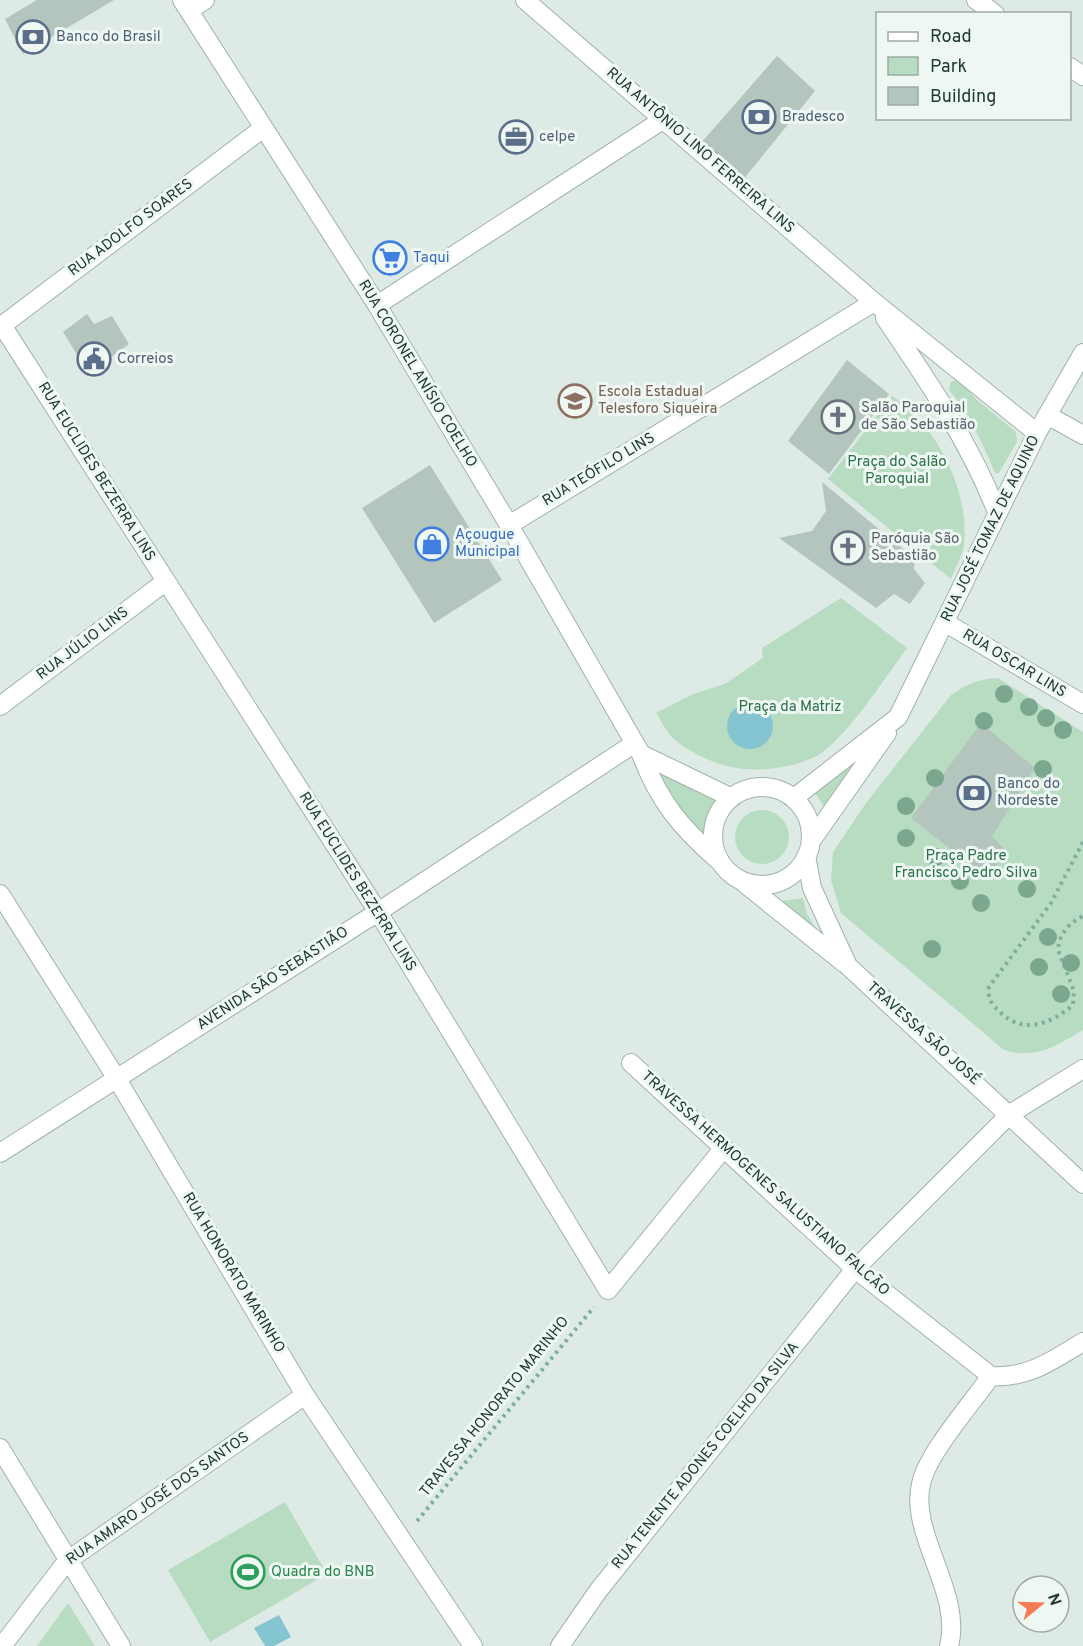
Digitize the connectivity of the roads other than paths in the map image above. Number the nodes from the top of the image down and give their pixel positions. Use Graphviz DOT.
graph roads {
  1 [pos="205,0"];
  2 [pos="976,0"];
  3 [pos="537,3"];
  4 [pos="185,5"];
  5 [pos="992,12"];
  6 [pos="664,119"];
  7 [pos="262,129"];
  8 [pos="874,302"];
  9 [pos="376,305"];
  10 [pos="1,326"];
  11 [pos="1083,353"];
  12 [pos="1047,415"];
  13 [pos="1037,434"];
  14 [pos="1083,435"];
  15 [pos="998,512"];
  16 [pos="509,525"];
  17 [pos="165,582"];
  18 [pos="946,623"];
  19 [pos="1083,704"];
  20 [pos="0,706"];
  21 [pos="898,717"];
  22 [pos="638,748"];
  23 [pos="730,797"];
  24 [pos="794,798"];
  25 [pos="808,849"];
  26 [pos="718,860"];
  27 [pos="741,880"];
  28 [pos="0,894"];
  29 [pos="378,912"];
  30 [pos="848,966"];
  31 [pos="631,1063"];
  32 [pos="1083,1069"];
  33 [pos="117,1079"];
  34 [pos="1010,1114"];
  35 [pos="723,1149"];
  36 [pos="0,1153"];
  37 [pos="1083,1184"];
  38 [pos="855,1269"];
  39 [pos="1083,1342"];
  40 [pos="991,1376"];
  41 [pos="306,1395"];
  42 [pos="0,1448"];
  43 [pos="67,1561"];
  44 [pos="2,1646"];
  45 [pos="121,1646"];
  46 [pos="473,1646"];
  47 [pos="560,1646"];
  48 [pos="949,1646"];
  1 -- 4 [label="street"];
  2 -- 5 [label="street"];
  3 -- 6 [label="street, RUA ANTÔNIO LINO FERREIRA LINS"];
  4 -- 7 [label="street, RUA CORONEL ANÍSIO COELHO"];
  6 -- 8 [label="street, RUA ANTÔNIO LINO FERREIRA LINS"];
  6 -- 9 [label="street"];
  7 -- 9 [label="street, RUA CORONEL ANÍSIO COELHO"];
  7 -- 10 [label="street, RUA ADOLFO SOARES"];
  8 -- 13 [label="street, RUA ANTÔNIO LINO FERREIRA LINS"];
  8 -- 15 [label="street, RUA ANTÔNIO LINO FERREIRA LINS"];
  8 -- 16 [label="street, RUA TEÓFILO LINS"];
  9 -- 16 [label="street, RUA CORONEL ANÍSIO COELHO"];
  10 -- 17 [label="street, RUA EUCLIDES BEZERRA LINS"];
  11 -- 12 [label="street, RUA JOSÉ TOMAZ DE AQUINO"];
  12 -- 13 [label="street, RUA JOSÉ TOMAZ DE AQUINO"];
  12 -- 14 [label="street"];
  13 -- 15 [label="street, RUA JOSÉ TOMAZ DE AQUINO"];
  15 -- 18 [label="street, RUA JOSÉ TOMAZ DE AQUINO"];
  16 -- 22 [label="street, RUA CORONEL ANÍSIO COELHO"];
  17 -- 20 [label="street, RUA JÚLIO LINS"];
  17 -- 29 [label="street, RUA EUCLIDES BEZERRA LINS"];
  18 -- 19 [label="street, RUA OSCAR LINS"];
  18 -- 21 [label="street, RUA JOSÉ TOMAZ DE AQUINO"];
  21 -- 24 [label="street, RUA JOSÉ TOMAZ DE AQUINO"];
  21 -- 25 [label="street"];
  22 -- 23 [label="street"];
  22 -- 26 [label="street, RUA CORONEL ANÍSIO COELHO"];
  22 -- 29 [label="street, AVENIDA SÃO SEBASTIÃO"];
  23 -- 24 [label="street"];
  23 -- 26 [label="street"];
  24 -- 25 [label="street"];
  25 -- 27 [label="street"];
  25 -- 30 [label="street, TRAVESSA SÃO JOSÉ"];
  26 -- 27 [label="street, RUA CORONEL ANÍSIO COELHO"];
  27 -- 30 [label="street, RUA CORONEL ANÍSIO COELHO"];
  28 -- 33 [label="street, RUA HONORATO MARINHO"];
  29 -- 33 [label="street, AVENIDA SÃO SEBASTIÃO"];
  29 -- 35 [label="street, RUA EUCLIDES BEZERRA LINS"];
  30 -- 34 [label="street, TRAVESSA SÃO JOSÉ"];
  31 -- 35 [label="street, TRAVESSA HERMOGENES SALUSTIANO FALCÃO"];
  32 -- 34 [label="street"];
  33 -- 36 [label="street, AVENIDA SÃO SEBASTIÃO"];
  33 -- 41 [label="street, RUA HONORATO MARINHO"];
  34 -- 37 [label="street, TRAVESSA SÃO JOSÉ"];
  34 -- 38 [label="street"];
  35 -- 38 [label="street, TRAVESSA HERMOGENES SALUSTIANO FALCÃO"];
  38 -- 40 [label="street, TRAVESSA HERMOGENES SALUSTIANO FALCÃO"];
  38 -- 47 [label="street, RUA TENENTE ADONES COELHO DA SILVA"];
  39 -- 40 [label="street"];
  40 -- 48 [label="street"];
  41 -- 43 [label="street, RUA AMARO JOSÉ DOS SANTOS"];
  41 -- 46 [label="street, RUA HONORATO MARINHO"];
  42 -- 43 [label="street"];
  43 -- 44 [label="street, RUA AMARO JOSÉ DOS SANTOS"];
  43 -- 45 [label="street"];
}
